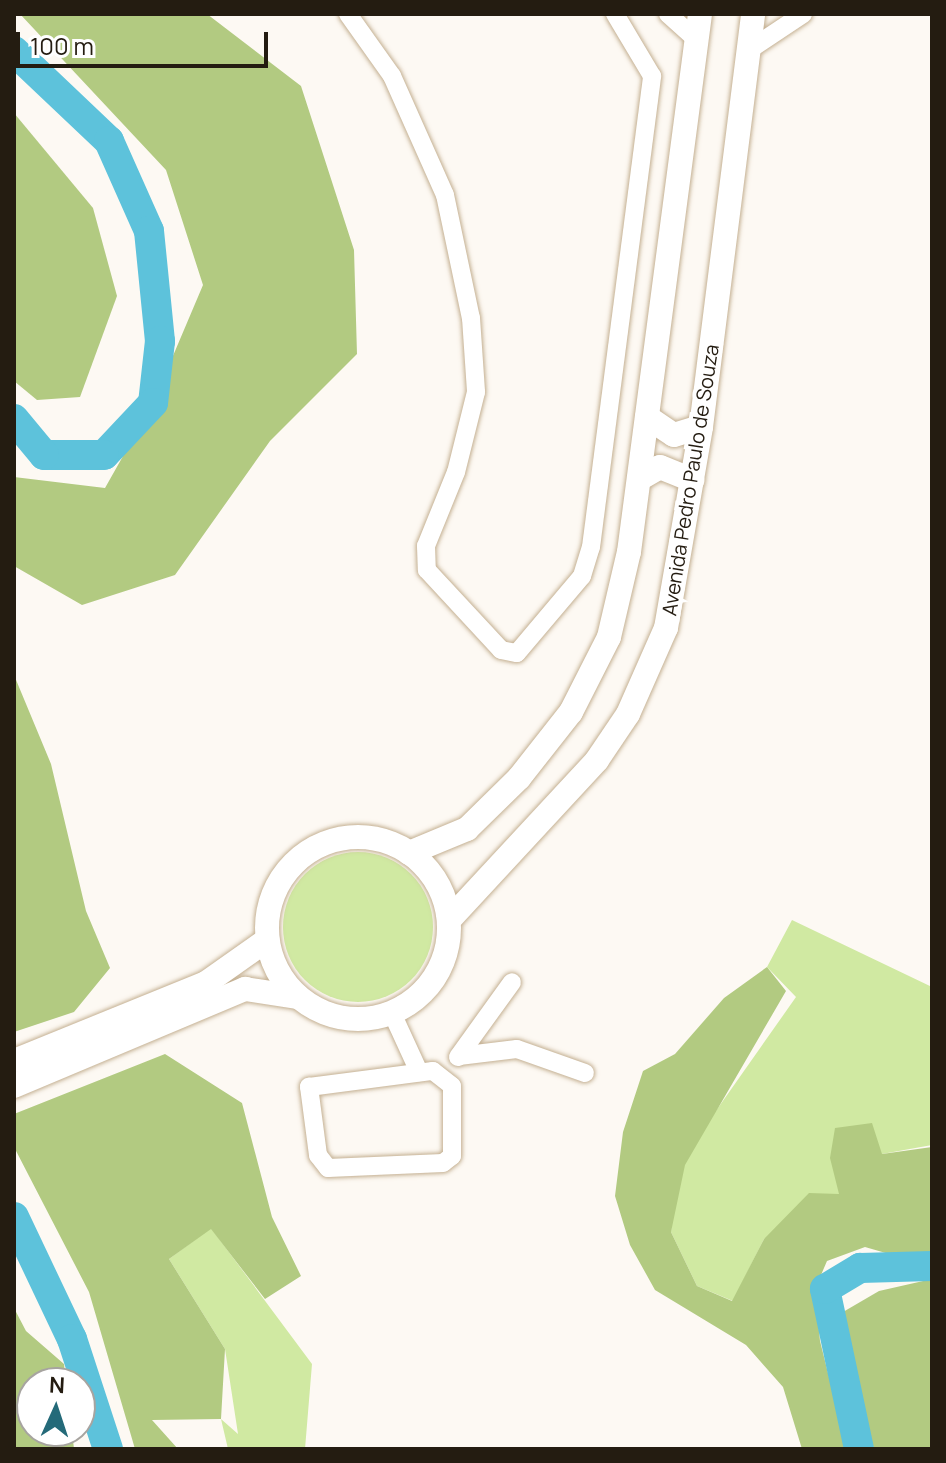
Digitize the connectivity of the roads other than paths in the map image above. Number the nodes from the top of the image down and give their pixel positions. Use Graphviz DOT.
graph roads {
  1 [pos="348,14"];
  2 [pos="615,14"];
  3 [pos="668,14"];
  4 [pos="700,14"];
  5 [pos="753,14"];
  6 [pos="803,14"];
  7 [pos="697,40"];
  8 [pos="749,50"];
  9 [pos="647,417"];
  10 [pos="701,427"];
  11 [pos="639,479"];
  12 [pos="693,480"];
  13 [pos="409,853"];
  14 [pos="449,920"];
  15 [pos="267,940"];
  16 [pos="512,982"];
  17 [pos="298,997"];
  18 [pos="392,1013"];
  19 [pos="459,1056"];
  20 [pos="14,1061"];
  21 [pos="419,1072"];
  22 [pos="585,1073"];
  23 [pos="444,1075"];
  24 [pos="14,1086"];
  1 -- 2 [label="street"];
  3 -- 7 [label="street"];
  4 -- 7 [label="main road"];
  5 -- 8 [label="main road, Avenida Pedro Paulo de Souza"];
  6 -- 8 [label="street"];
  7 -- 9 [label="main road"];
  8 -- 10 [label="main road, Avenida Pedro Paulo de Souza"];
  9 -- 10 [label="main road"];
  9 -- 11 [label="main road"];
  10 -- 12 [label="main road, Avenida Pedro Paulo de Souza"];
  11 -- 12 [label="main road"];
  11 -- 13 [label="main road"];
  12 -- 14 [label="main road, Avenida Pedro Paulo de Souza"];
  13 -- 14 [label="main road"];
  13 -- 15 [label="main road"];
  14 -- 18 [label="main road"];
  15 -- 17 [label="main road"];
  15 -- 20 [label="main road"];
  16 -- 19 [label="street"];
  17 -- 18 [label="main road"];
  17 -- 24 [label="main road"];
  18 -- 21 [label="street"];
  19 -- 22 [label="street"];
  19 -- 23 [label="street"];
  21 -- 23 [label="street"];
  21 -- 23 [label="street"];
}
